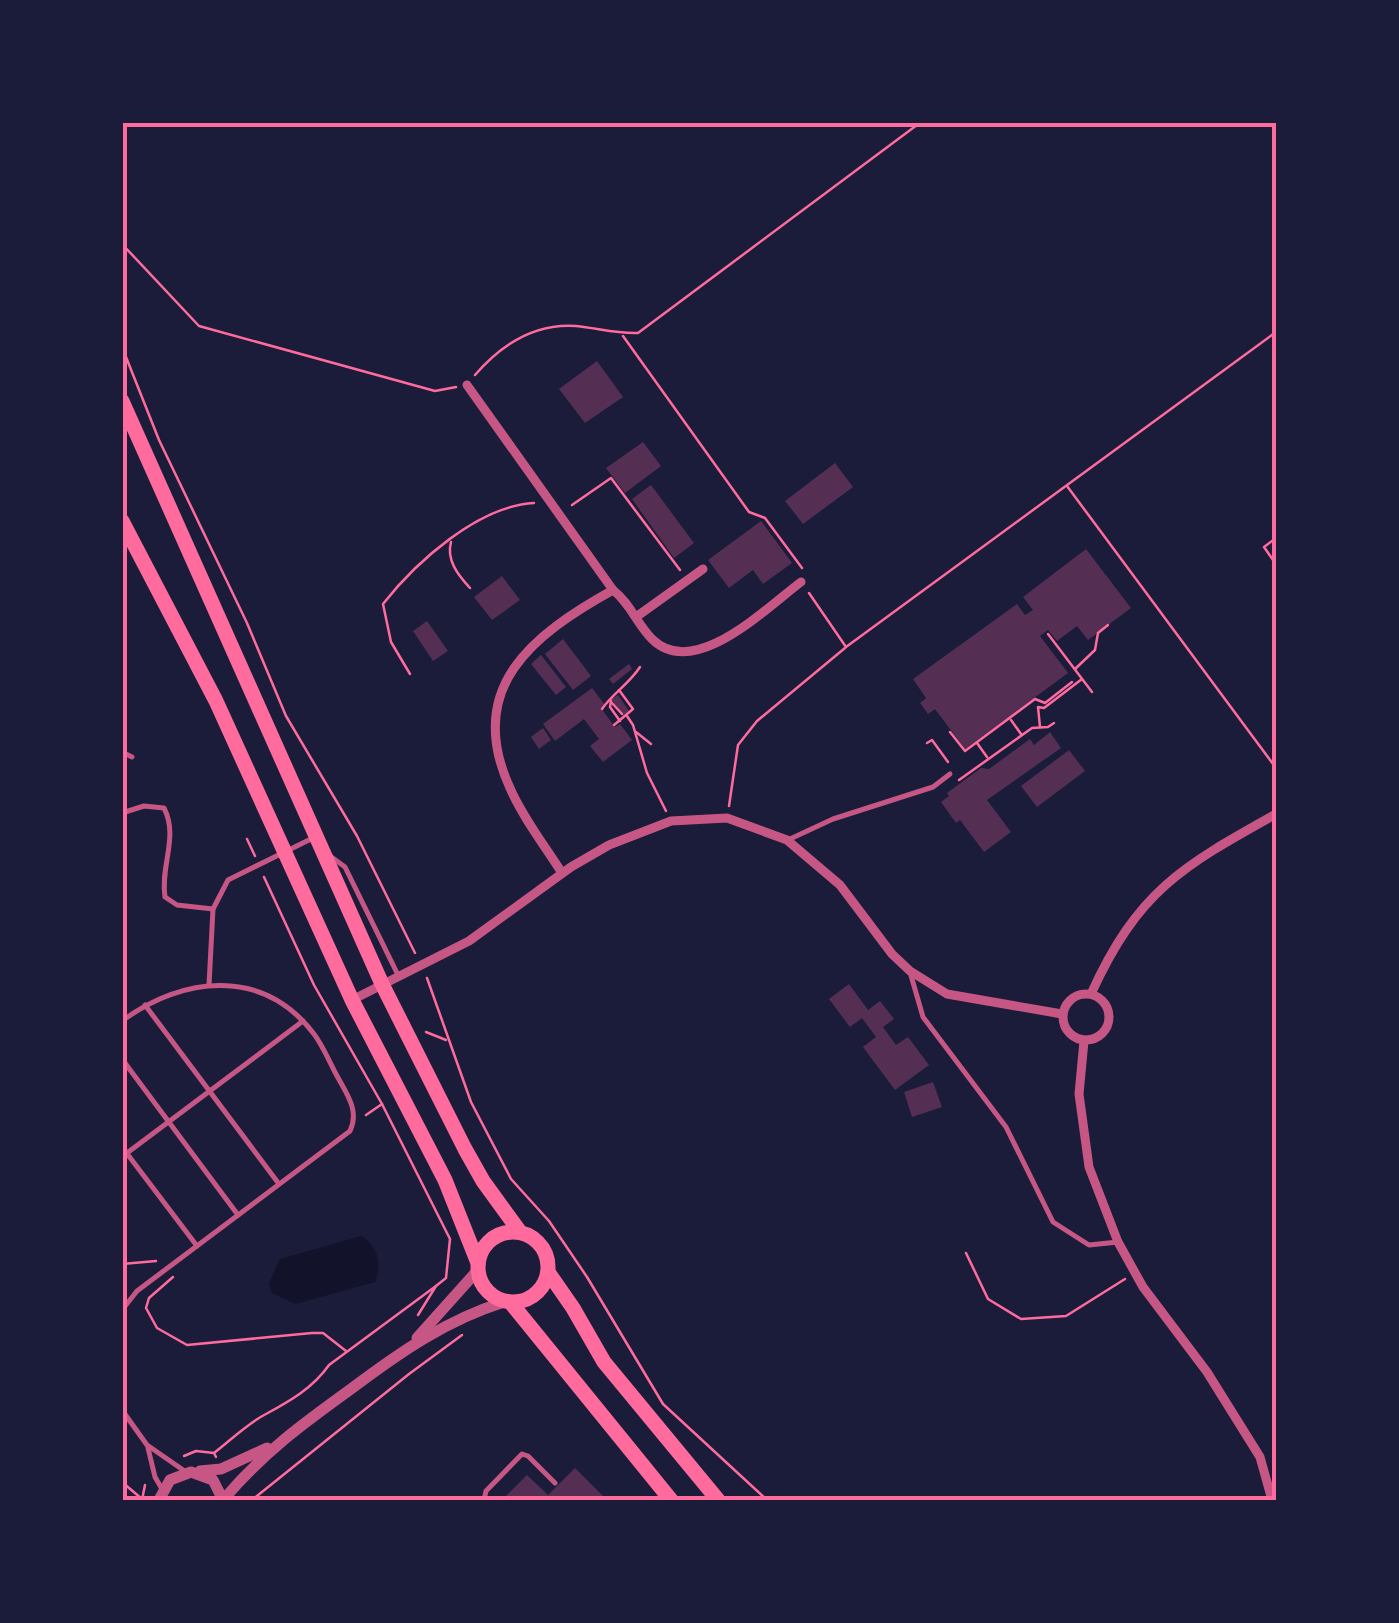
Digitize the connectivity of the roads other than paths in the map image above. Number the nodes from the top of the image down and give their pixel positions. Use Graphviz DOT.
graph roads {
  1 [pos="466,385"];
  2 [pos="122,401"];
  3 [pos="122,521"];
  4 [pos="702,568"];
  5 [pos="801,582"];
  6 [pos="612,590"];
  7 [pos="636,617"];
  8 [pos="122,752"];
  9 [pos="132,757"];
  10 [pos="950,774"];
  11 [pos="122,813"];
  12 [pos="1276,814"];
  13 [pos="787,840"];
  14 [pos="317,843"];
  15 [pos="284,851"];
  16 [pos="562,873"];
  17 [pos="212,909"];
  18 [pos="910,971"];
  19 [pos="399,976"];
  20 [pos="382,984"];
  21 [pos="209,985"];
  22 [pos="1091,994"];
  23 [pos="352,1000"];
  24 [pos="145,1004"];
  25 [pos="1062,1014"];
  26 [pos="122,1021"];
  27 [pos="303,1021"];
  28 [pos="1084,1041"];
  29 [pos="122,1060"];
  30 [pos="210,1092"];
  31 [pos="169,1122"];
  32 [pos="122,1147"];
  33 [pos="127,1154"];
  34 [pos="279,1184"];
  35 [pos="238,1215"];
  36 [pos="520,1232"];
  37 [pos="1118,1242"];
  38 [pos="197,1246"];
  39 [pos="478,1267"];
  40 [pos="548,1272"];
  41 [pos="508,1302"];
  42 [pos="122,1310"];
  43 [pos="411,1344"];
  44 [pos="122,1410"];
  45 [pos="147,1445"];
  46 [pos="272,1446"];
  47 [pos="191,1472"];
  48 [pos="694,1475"];
  49 [pos="555,1483"];
  50 [pos="160,1497"];
  51 [pos="223,1500"];
  52 [pos="484,1500"];
  53 [pos="669,1500"];
  54 [pos="718,1500"];
  55 [pos="1272,1500"];
  1 -- 6 [label="street"];
  2 -- 14 [label="main road"];
  3 -- 15 [label="main road"];
  4 -- 7 [label="street"];
  5 -- 7 [label="street"];
  6 -- 7 [label="street"];
  6 -- 16 [label="street"];
  8 -- 9 [label="lane"];
  10 -- 13 [label="lane"];
  11 -- 17 [label="lane"];
  12 -- 22 [label="street"];
  13 -- 16 [label="street"];
  13 -- 18 [label="street"];
  14 -- 15 [label="lane"];
  14 -- 19 [label="lane"];
  14 -- 20 [label="main road"];
  15 -- 17 [label="lane"];
  15 -- 23 [label="main road"];
  16 -- 19 [label="street"];
  17 -- 21 [label="lane"];
  18 -- 25 [label="street"];
  18 -- 37 [label="lane"];
  19 -- 20 [label="street"];
  20 -- 23 [label="street"];
  20 -- 36 [label="main road"];
  21 -- 24 [label="lane"];
  21 -- 27 [label="lane"];
  22 -- 25 [label="street"];
  22 -- 28 [label="street"];
  23 -- 39 [label="main road"];
  24 -- 26 [label="lane"];
  24 -- 30 [label="lane"];
  25 -- 28 [label="street"];
  27 -- 30 [label="lane"];
  27 -- 34 [label="lane"];
  28 -- 37 [label="street"];
  29 -- 31 [label="lane"];
  30 -- 31 [label="lane"];
  30 -- 34 [label="lane"];
  31 -- 33 [label="lane"];
  31 -- 35 [label="lane"];
  32 -- 33 [label="lane"];
  33 -- 38 [label="lane"];
  34 -- 35 [label="lane"];
  35 -- 38 [label="lane"];
  36 -- 39 [label="main road"];
  36 -- 40 [label="main road"];
  37 -- 55 [label="street"];
  38 -- 42 [label="lane"];
  39 -- 41 [label="main road"];
  39 -- 43 [label="street"];
  40 -- 41 [label="main road"];
  40 -- 48 [label="main road"];
  41 -- 43 [label="street"];
  41 -- 53 [label="main road"];
  43 -- 46 [label="street"];
  44 -- 45 [label="lane"];
  45 -- 47 [label="lane"];
  45 -- 50 [label="lane"];
  46 -- 47 [label="street"];
  46 -- 51 [label="street"];
  47 -- 50 [label="street"];
  47 -- 51 [label="street"];
  48 -- 53 [label="main road"];
  48 -- 54 [label="main road"];
  49 -- 52 [label="lane"];
}
